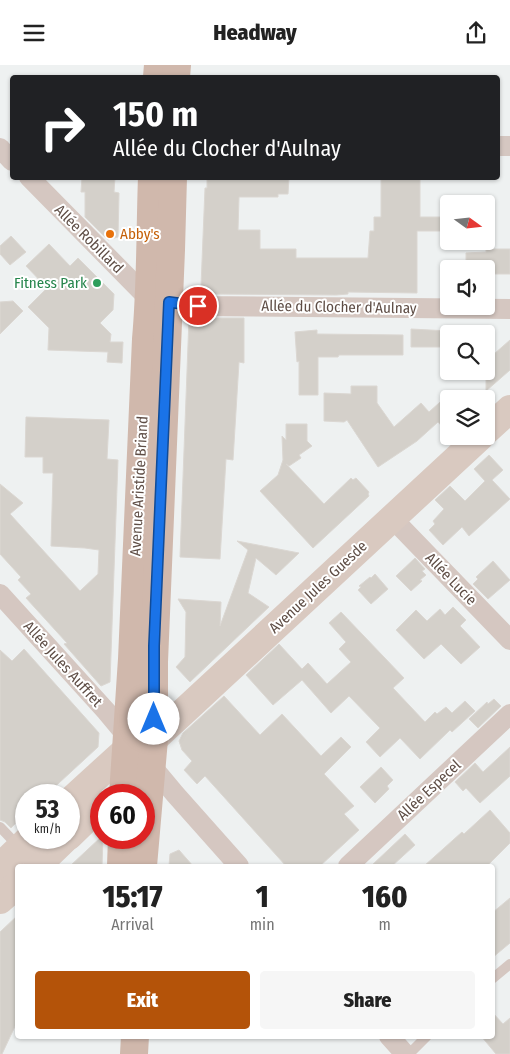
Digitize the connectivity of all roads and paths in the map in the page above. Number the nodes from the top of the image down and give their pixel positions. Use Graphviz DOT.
graph roads {
  1 [pos="0,148"];
  2 [pos="10,159"];
  3 [pos="32,180"];
  4 [pos="152,180"];
  5 [pos="173,180"];
  6 [pos="159,301"];
  7 [pos="510,309"];
  8 [pos="510,409"];
  9 [pos="495,423"];
  10 [pos="471,445"];
  11 [pos="392,518"];
  12 [pos="0,594"];
  13 [pos="510,640"];
  14 [pos="510,714"];
  15 [pos="139,749"];
  16 [pos="122,784"];
  17 [pos="80,794"];
  18 [pos="90,816"];
  19 [pos="80,825"];
  20 [pos="0,827"];
  21 [pos="122,849"];
  22 [pos="29,851"];
  23 [pos="121,864"];
  24 [pos="143,864"];
  25 [pos="237,864"];
  26 [pos="350,864"];
  27 [pos="0,867"];
  28 [pos="15,887"];
  29 [pos="0,901"];
  30 [pos="510,964"];
  31 [pos="495,976"];
  32 [pos="116,1039"];
  33 [pos="135,1039"];
  34 [pos="393,1039"];
  35 [pos="424,1039"];
  36 [pos="115,1054"];
  37 [pos="134,1054"];
  38 [pos="407,1054"];
  1 -- 2 [label="street"];
  3 -- 6 [label="street, Allée Robillard"];
  4 -- 6 [label="main road, Avenue Aristide Briand"];
  5 -- 6 [label="main road, Avenue Aristide Briand"];
  6 -- 7 [label="street, Allée du Clocher d'Aulnay"];
  6 -- 15 [label="main road, Avenue Aristide Briand"];
  8 -- 9 [label="street"];
  10 -- 11 [label="street, Avenue Jules Guesde"];
  11 -- 13 [label="street, Allée Lucie"];
  11 -- 15 [label="street, Avenue Jules Guesde"];
  12 -- 15 [label="street, Allée Jules Auffret"];
  14 -- 26 [label="street, Allée Especel"];
  15 -- 16 [label="main road, Avenue Aristide Briand"];
  15 -- 17 [label="street, Avenue Jules Guesde"];
  15 -- 24 [label="main road, Avenue Aristide Briand"];
  15 -- 25 [label="street, Allée Jules Auffret"];
  18 -- 19 [label="street"];
  20 -- 22 [label="lane"];
  21 -- 23 [label="main road"];
  22 -- 27 [label="street"];
  28 -- 29 [label="street"];
  30 -- 31 [label="lane"];
  32 -- 36 [label="main road"];
  33 -- 37 [label="main road"];
  34 -- 38 [label="street"];
  35 -- 38 [label="lane"];
}
